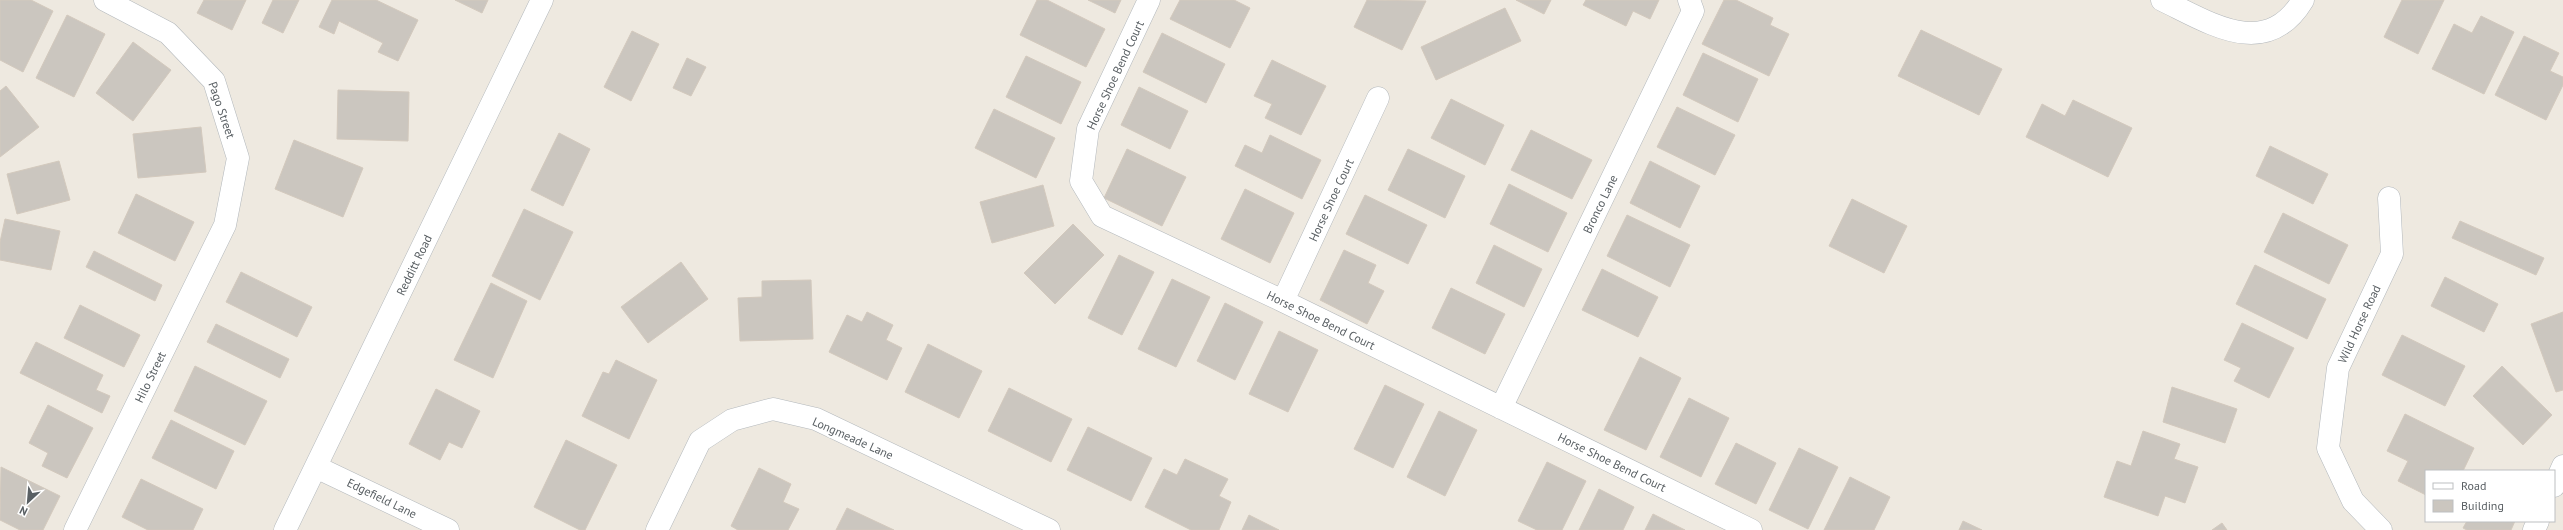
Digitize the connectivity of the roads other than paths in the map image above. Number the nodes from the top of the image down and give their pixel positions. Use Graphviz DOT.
graph roads {
  1 [pos="105,0"];
  2 [pos="542,0"];
  3 [pos="1149,0"];
  4 [pos="1689,0"];
  5 [pos="2162,0"];
  6 [pos="2303,0"];
  7 [pos="1378,98"];
  8 [pos="2389,198"];
  9 [pos="225,224"];
  10 [pos="1283,301"];
  11 [pos="1501,408"];
  12 [pos="2563,466"];
  13 [pos="316,467"];
  14 [pos="2555,484"];
  15 [pos="75,530"];
  16 [pos="286,530"];
  17 [pos="448,530"];
  18 [pos="657,530"];
  19 [pos="1049,530"];
  20 [pos="1751,530"];
  21 [pos="2381,530"];
  1 -- 9 [label="street, Pago Street"];
  2 -- 13 [label="street, Redditt Road"];
  3 -- 10 [label="street, Horse Shoe Bend Court"];
  4 -- 11 [label="street, Bronco Lane"];
  5 -- 6 [label="street"];
  7 -- 10 [label="street, Horse Shoe Court"];
  8 -- 21 [label="street, Wild Horse Road"];
  9 -- 15 [label="street, Hilo Street"];
  10 -- 11 [label="street, Horse Shoe Bend Court"];
  11 -- 20 [label="street, Horse Shoe Bend Court"];
  12 -- 14 [label="street"];
  13 -- 16 [label="street, Redditt Road"];
  13 -- 17 [label="street, Edgefield Lane"];
  18 -- 19 [label="street, Longmeade Lane"];
}
